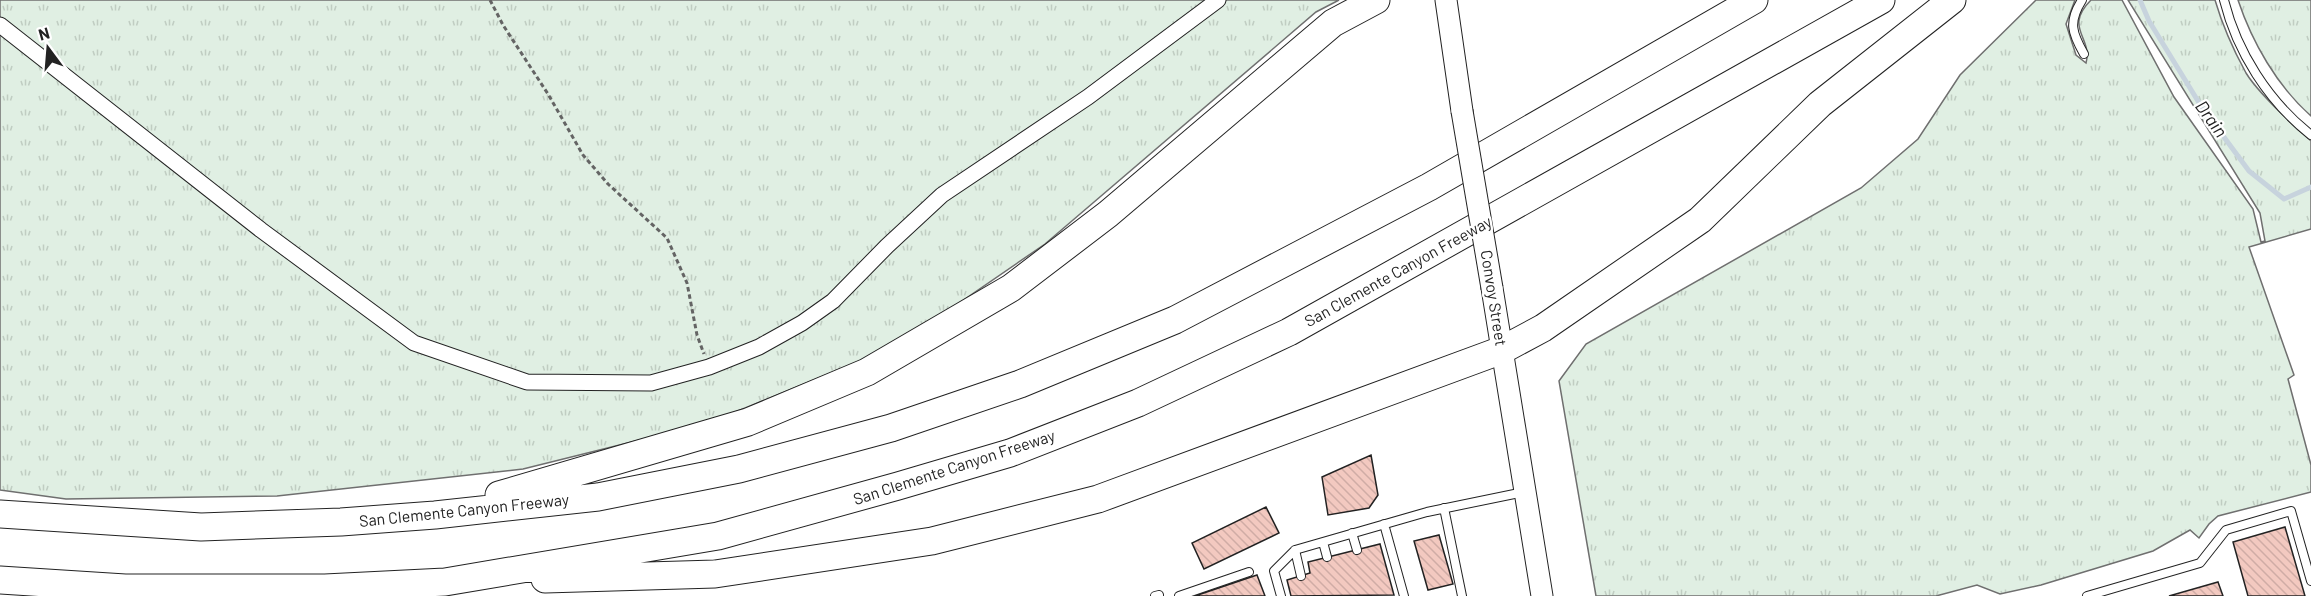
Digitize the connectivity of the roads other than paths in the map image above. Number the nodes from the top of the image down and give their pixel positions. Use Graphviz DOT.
graph roads {
  1 [pos="1218,0"];
  2 [pos="1376,0"];
  3 [pos="1446,0"];
  4 [pos="1754,0"];
  5 [pos="1881,0"];
  6 [pos="1952,0"];
  7 [pos="2082,0"];
  8 [pos="2224,0"];
  9 [pos="0,25"];
  10 [pos="2084,54"];
  11 [pos="2311,135"];
  12 [pos="1502,350"];
  13 [pos="1525,491"];
  14 [pos="1444,508"];
  15 [pos="0,514"];
  16 [pos="435,515"];
  17 [pos="1384,524"];
  18 [pos="1352,533"];
  19 [pos="1323,542"];
  20 [pos="1295,550"];
  21 [pos="1357,550"];
  22 [pos="1327,557"];
  23 [pos="1250,572"];
  24 [pos="1301,576"];
  25 [pos="0,580"];
  26 [pos="2311,581"];
  27 [pos="445,582"];
  28 [pos="1179,596"];
  29 [pos="1281,596"];
  30 [pos="1404,596"];
  31 [pos="1462,596"];
  32 [pos="1542,596"];
  33 [pos="2087,596"];
  1 -- 9 [label="street"];
  2 -- 16 [label="highway"];
  3 -- 12 [label="main road, Convoy Street, bridge"];
  4 -- 16 [label="highway, San Clemente Canyon Freeway"];
  5 -- 27 [label="highway, San Clemente Canyon Freeway"];
  6 -- 12 [label="highway"];
  7 -- 10 [label="lane"];
  8 -- 11 [label="lane"];
  12 -- 13 [label="main road, Convoy Street"];
  12 -- 27 [label="highway"];
  13 -- 14 [label="lane"];
  13 -- 32 [label="main road, Convoy Street"];
  14 -- 17 [label="lane"];
  14 -- 31 [label="lane"];
  15 -- 16 [label="highway, San Clemente Canyon Freeway"];
  17 -- 18 [label="lane"];
  17 -- 30 [label="lane"];
  18 -- 19 [label="lane"];
  18 -- 21 [label="lane"];
  19 -- 20 [label="lane"];
  19 -- 22 [label="lane"];
  20 -- 24 [label="lane"];
  20 -- 29 [label="lane"];
  23 -- 28 [label="lane"];
  25 -- 27 [label="highway, San Clemente Canyon Freeway"];
  26 -- 33 [label="lane"];
}
